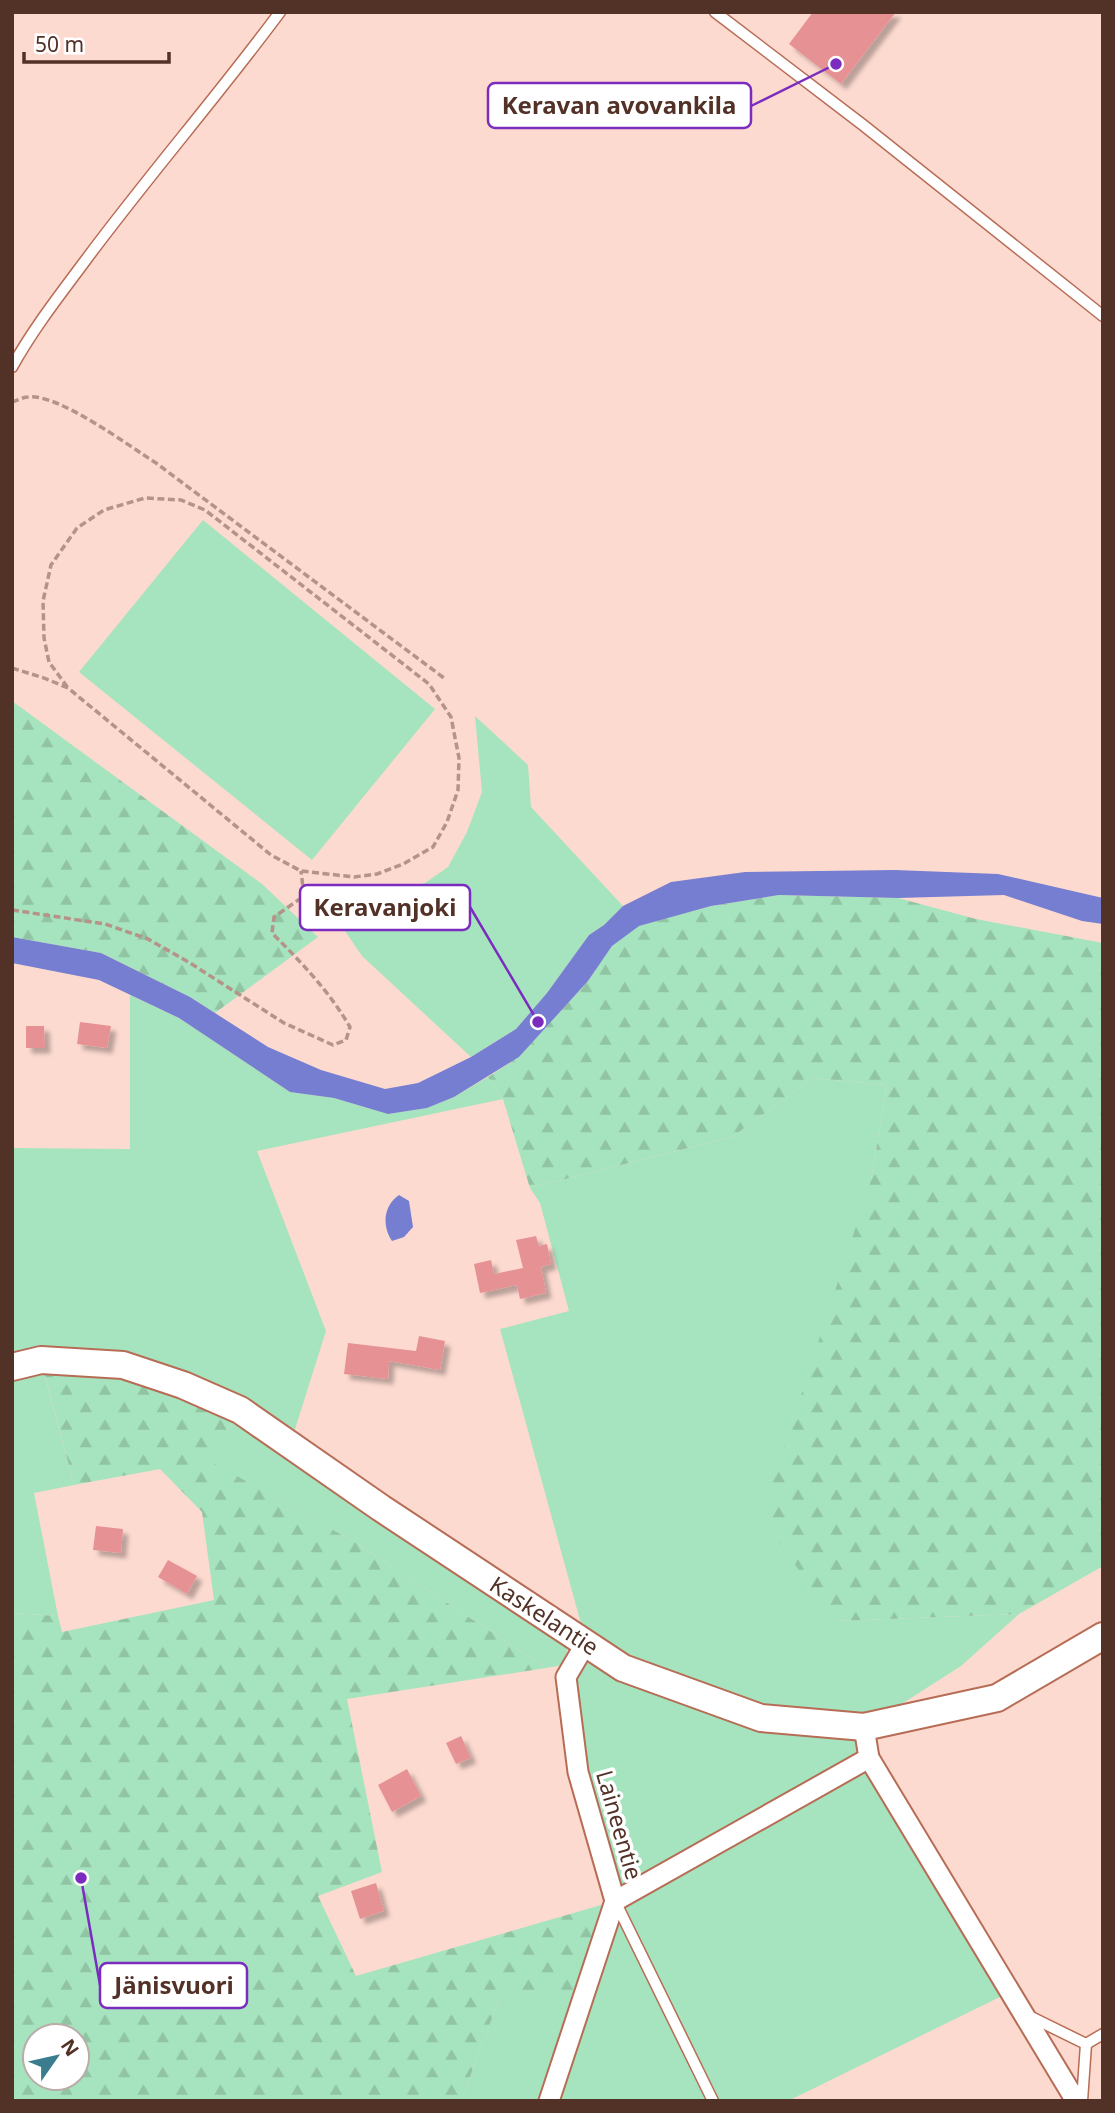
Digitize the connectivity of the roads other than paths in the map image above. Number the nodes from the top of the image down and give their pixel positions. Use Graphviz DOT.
graph roads {
  1 [pos="280,12"];
  2 [pos="715,12"];
  3 [pos="1103,316"];
  4 [pos="12,367"];
  5 [pos="12,1367"];
  6 [pos="1103,1636"];
  7 [pos="586,1643"];
  8 [pos="864,1727"];
  9 [pos="869,1758"];
  10 [pos="615,1901"];
  11 [pos="1023,2014"];
  12 [pos="1103,2034"];
  13 [pos="1086,2044"];
  14 [pos="549,2101"];
  15 [pos="713,2101"];
  16 [pos="1076,2101"];
  17 [pos="1082,2101"];
  1 -- 4 [label="lane"];
  2 -- 3 [label="lane"];
  5 -- 7 [label="street, Kaskelantie"];
  6 -- 8 [label="street, Kaskelantie"];
  7 -- 8 [label="street, Kaskelantie"];
  7 -- 10 [label="street, Laineentie"];
  8 -- 9 [label="street"];
  9 -- 10 [label="street"];
  9 -- 11 [label="street"];
  10 -- 14 [label="street, Laineentie"];
  10 -- 15 [label="lane"];
  11 -- 13 [label="lane"];
  11 -- 16 [label="street"];
  12 -- 13 [label="lane"];
  13 -- 17 [label="lane"];
}
